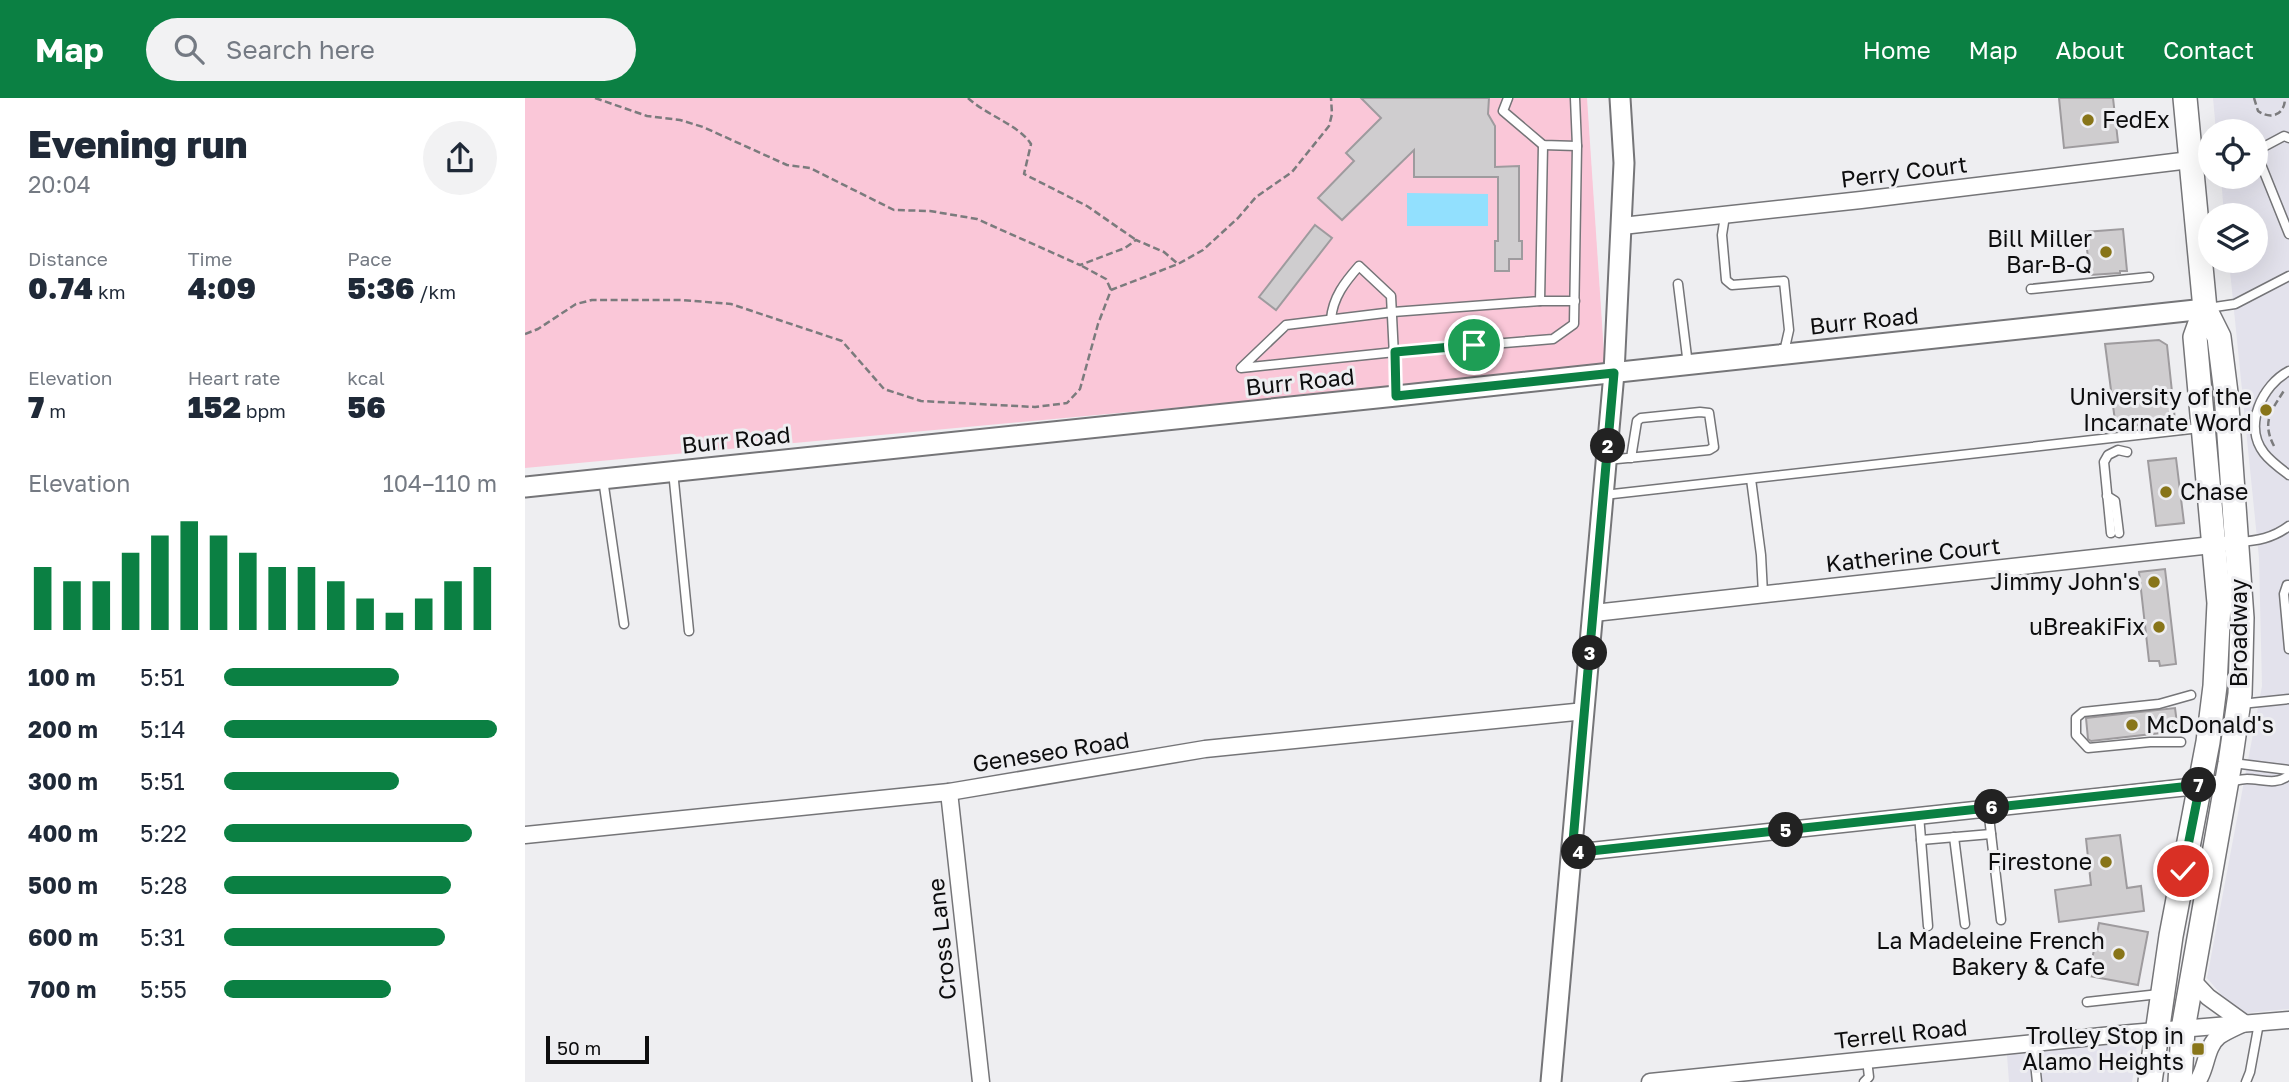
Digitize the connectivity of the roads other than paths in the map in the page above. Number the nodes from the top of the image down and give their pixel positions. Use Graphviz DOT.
graph roads {
  1 [pos="1508,98"];
  2 [pos="1576,98"];
  3 [pos="1620,98"];
  4 [pos="2185,98"];
  5 [pos="2289,138"];
  6 [pos="1543,145"];
  7 [pos="2268,145"];
  8 [pos="1577,146"];
  9 [pos="2190,160"];
  10 [pos="2268,181"];
  11 [pos="1725,216"];
  12 [pos="1622,226"];
  13 [pos="2289,234"];
  14 [pos="2289,276"];
  15 [pos="2149,277"];
  16 [pos="1678,284"];
  17 [pos="2031,289"];
  18 [pos="1540,301"];
  19 [pos="1575,301"];
  20 [pos="2205,309"];
  21 [pos="1393,312"];
  22 [pos="1331,319"];
  23 [pos="1395,352"];
  24 [pos="1783,355"];
  25 [pos="1688,365"];
  26 [pos="2289,371"];
  27 [pos="1614,373"];
  28 [pos="1396,396"];
  29 [pos="2203,428"];
  30 [pos="2127,452"];
  31 [pos="1631,457"];
  32 [pos="1607,460"];
  33 [pos="673,471"];
  34 [pos="2289,475"];
  35 [pos="603,479"];
  36 [pos="1751,479"];
  37 [pos="525,487"];
  38 [pos="1604,495"];
  39 [pos="2289,526"];
  40 [pos="2115,533"];
  41 [pos="2238,542"];
  42 [pos="2214,545"];
  43 [pos="2289,585"];
  44 [pos="1763,594"];
  45 [pos="1594,613"];
  46 [pos="624,624"];
  47 [pos="689,631"];
  48 [pos="2289,649"];
  49 [pos="2191,695"];
  50 [pos="2289,699"];
  51 [pos="2238,704"];
  52 [pos="1585,711"];
  53 [pos="2181,742"];
  54 [pos="2289,772"];
  55 [pos="2228,773"];
  56 [pos="2200,785"];
  57 [pos="949,792"];
  58 [pos="1987,808"];
  59 [pos="1919,816"];
  60 [pos="1991,834"];
  61 [pos="525,835"];
  62 [pos="1954,837"];
  63 [pos="1921,840"];
  64 [pos="1572,853"];
  65 [pos="2001,919"];
  66 [pos="1965,924"];
  67 [pos="1928,926"];
  68 [pos="2192,980"];
  69 [pos="2162,994"];
  70 [pos="2087,1002"];
  71 [pos="2289,1020"];
  72 [pos="2252,1023"];
  73 [pos="2183,1029"];
  74 [pos="2157,1031"];
  75 [pos="2033,1043"];
  76 [pos="1867,1060"];
  77 [pos="1756,1077"];
  78 [pos="1680,1081"];
  79 [pos="981,1082"];
  80 [pos="1551,1082"];
  81 [pos="1650,1082"];
  82 [pos="1864,1082"];
  83 [pos="2037,1082"];
  84 [pos="2150,1082"];
  85 [pos="2179,1082"];
  86 [pos="2197,1082"];
  87 [pos="2246,1082"];
  1 -- 6 [label="lane"];
  2 -- 8 [label="lane"];
  3 -- 12 [label="street"];
  4 -- 9 [label="main road, Broadway"];
  5 -- 7 [label="lane"];
  6 -- 8 [label="lane"];
  6 -- 18 [label="lane"];
  8 -- 19 [label="lane"];
  9 -- 11 [label="street, Perry Court"];
  9 -- 20 [label="main road, Broadway"];
  10 -- 13 [label="lane"];
  11 -- 12 [label="street, Perry Court"];
  11 -- 24 [label="lane"];
  12 -- 27 [label="street"];
  14 -- 20 [label="lane"];
  15 -- 17 [label="lane"];
  16 -- 25 [label="lane"];
  18 -- 19 [label="lane"];
  18 -- 21 [label="lane"];
  19 -- 23 [label="lane"];
  20 -- 24 [label="street, Burr Road"];
  20 -- 29 [label="main road, Broadway"];
  20 -- 41 [label="main road, Broadway"];
  21 -- 22 [label="lane"];
  21 -- 22 [label="lane"];
  21 -- 23 [label="lane"];
  22 -- 23 [label="lane"];
  23 -- 28 [label="lane"];
  24 -- 25 [label="street, Burr Road"];
  25 -- 27 [label="street, Burr Road"];
  26 -- 34 [label="lane"];
  27 -- 28 [label="street, Burr Road"];
  27 -- 32 [label="street"];
  28 -- 33 [label="street, Burr Road"];
  29 -- 36 [label="lane"];
  29 -- 42 [label="main road, Broadway"];
  30 -- 40 [label="lane"];
  31 -- 31 [label="lane"];
  31 -- 32 [label="lane"];
  32 -- 38 [label="street"];
  33 -- 35 [label="street, Burr Road"];
  33 -- 47 [label="lane"];
  35 -- 37 [label="street, Burr Road"];
  35 -- 46 [label="lane"];
  36 -- 38 [label="lane"];
  36 -- 44 [label="lane"];
  38 -- 45 [label="street"];
  39 -- 41 [label="lane"];
  41 -- 42 [label="street, Katherine Court"];
  41 -- 51 [label="main road, Broadway"];
  42 -- 44 [label="street, Katherine Court"];
  42 -- 56 [label="main road, Broadway"];
  43 -- 48 [label="lane"];
  44 -- 45 [label="street, Katherine Court"];
  45 -- 52 [label="street"];
  49 -- 53 [label="lane"];
  50 -- 51 [label="lane"];
  51 -- 55 [label="main road, Broadway"];
  52 -- 57 [label="street, Geneseo Road"];
  52 -- 64 [label="street"];
  54 -- 55 [label="lane"];
  54 -- 55 [label="lane"];
  55 -- 56 [label="street"];
  55 -- 68 [label="main road, Broadway"];
  56 -- 58 [label="street"];
  56 -- 69 [label="main road, Broadway"];
  57 -- 61 [label="street, Geneseo Road"];
  57 -- 79 [label="street, Cross Lane"];
  58 -- 59 [label="street"];
  58 -- 60 [label="lane"];
  59 -- 63 [label="lane"];
  59 -- 64 [label="street"];
  60 -- 62 [label="lane"];
  60 -- 65 [label="lane"];
  62 -- 63 [label="lane"];
  62 -- 66 [label="lane"];
  63 -- 67 [label="lane"];
  64 -- 80 [label="street"];
  68 -- 72 [label="street"];
  68 -- 73 [label="main road, Broadway"];
  69 -- 70 [label="lane"];
  69 -- 74 [label="main road, Broadway"];
  71 -- 72 [label="street, Terrell Road"];
  72 -- 73 [label="street, Terrell Road"];
  72 -- 86 [label="street"];
  72 -- 87 [label="lane"];
  73 -- 74 [label="street, Terrell Road"];
  73 -- 85 [label="main road, Broadway"];
  74 -- 75 [label="street, Terrell Road"];
  74 -- 84 [label="main road, Broadway"];
  75 -- 76 [label="street, Terrell Road"];
  75 -- 83 [label="lane"];
  76 -- 77 [label="street, Terrell Road"];
  76 -- 82 [label="lane"];
  77 -- 78 [label="street, Terrell Road"];
  78 -- 81 [label="street, Terrell Road"];
}
